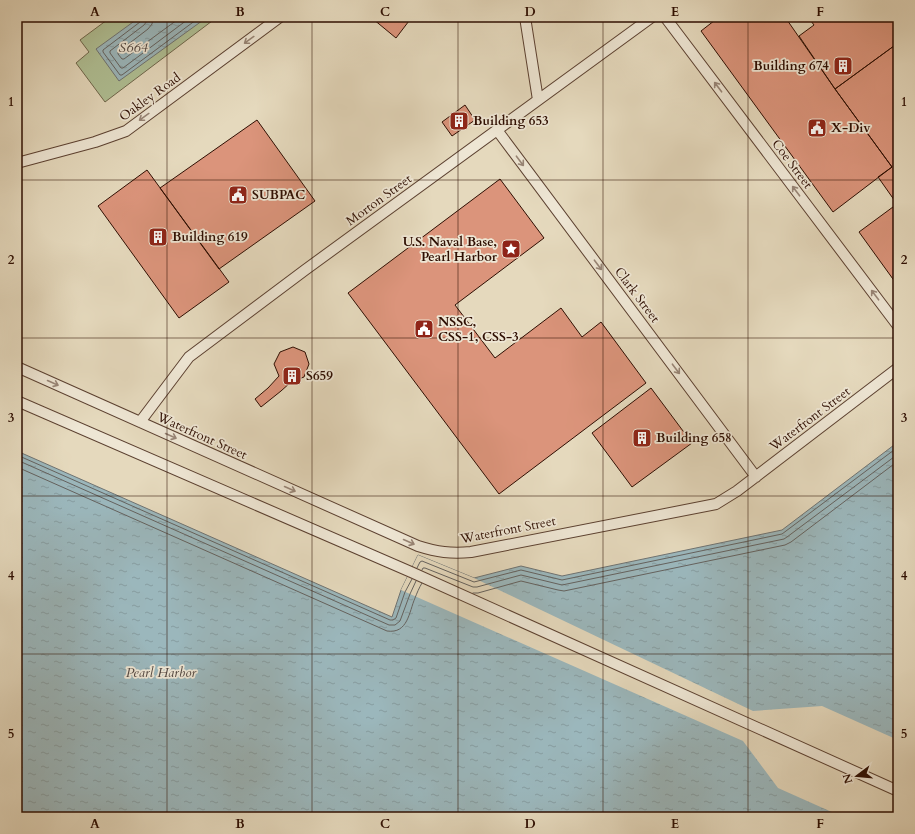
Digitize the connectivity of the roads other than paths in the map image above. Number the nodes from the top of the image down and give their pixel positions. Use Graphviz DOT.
graph roads {
  1 [pos="280,17"];
  2 [pos="525,17"];
  3 [pos="652,17"];
  4 [pos="665,17"];
  5 [pos="538,100"];
  6 [pos="497,130"];
  7 [pos="17,163"];
  8 [pos="898,326"];
  9 [pos="17,367"];
  10 [pos="898,368"];
  11 [pos="17,401"];
  12 [pos="140,422"];
  13 [pos="756,477"];
  14 [pos="898,791"];
  1 -- 7 [label="lane, Oakley Road, one-way"];
  2 -- 5 [label="lane"];
  3 -- 5 [label="lane, Morton Street"];
  8 -- 4 [label="lane, Coe Street, one-way"];
  5 -- 6 [label="lane, Morton Street"];
  6 -- 12 [label="lane, Morton Street"];
  6 -- 13 [label="lane, Clark Street, one-way"];
  9 -- 12 [label="lane, Waterfront Street, one-way"];
  10 -- 13 [label="lane, Waterfront Street"];
  11 -- 14 [label="lane"];
  12 -- 13 [label="lane, Waterfront Street, one-way"];
}
